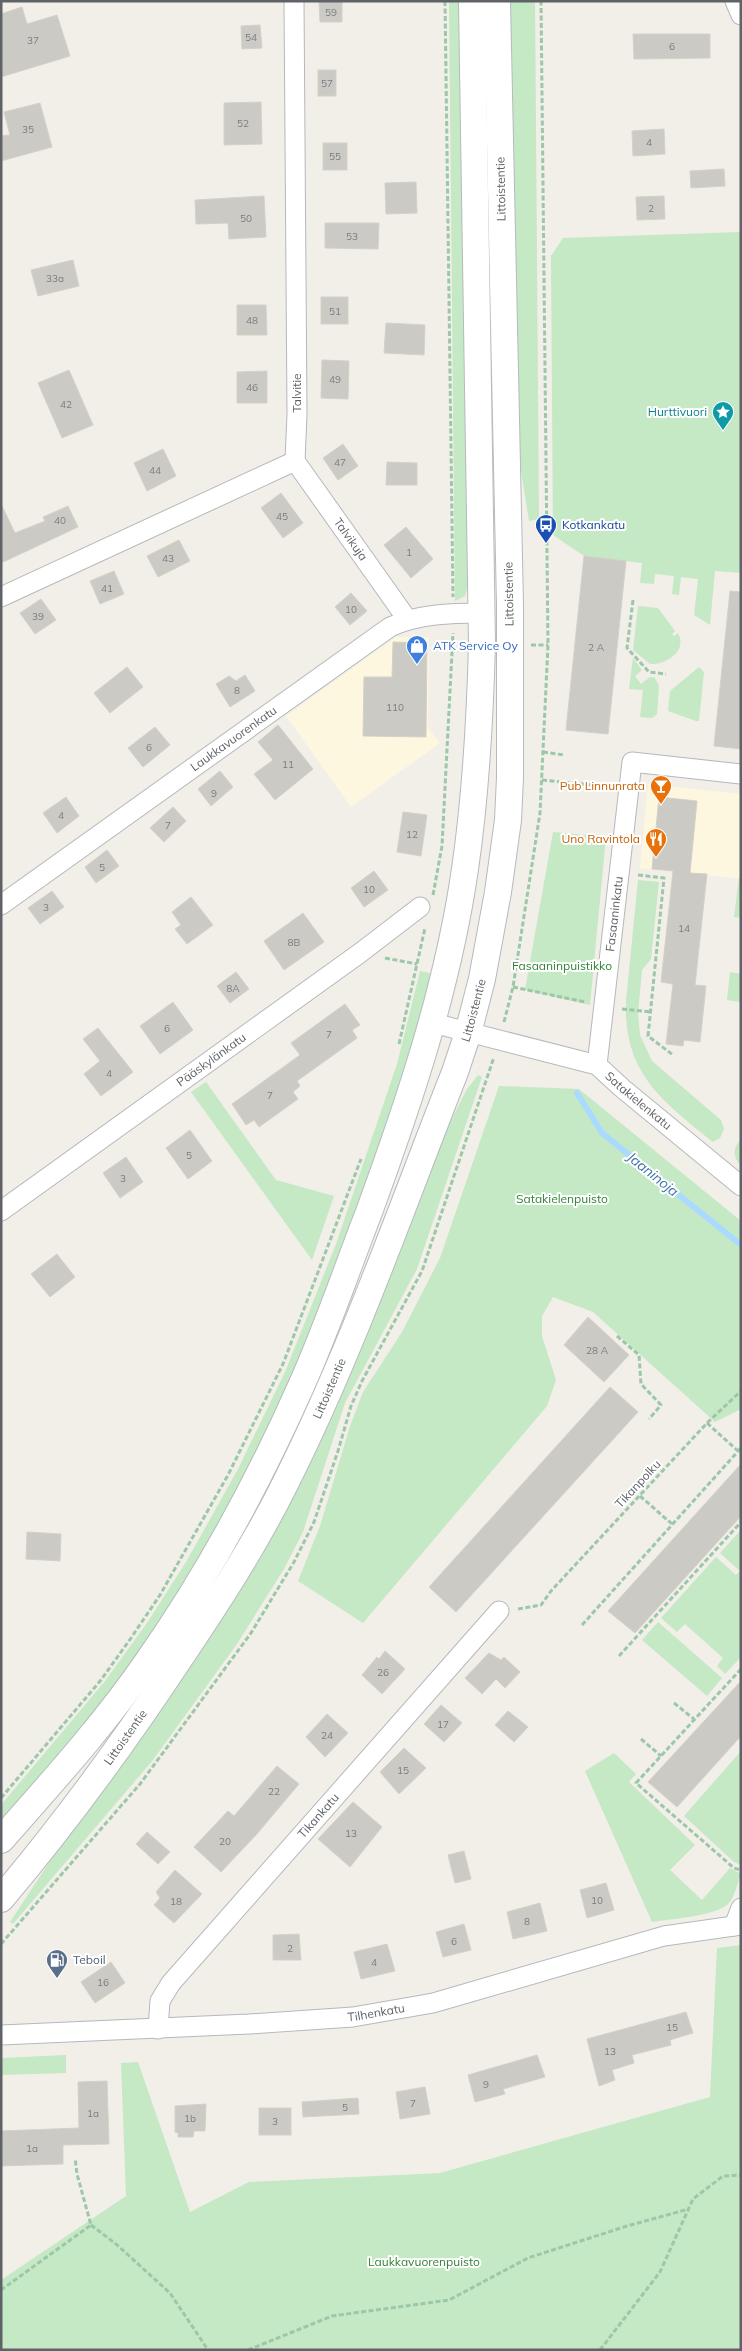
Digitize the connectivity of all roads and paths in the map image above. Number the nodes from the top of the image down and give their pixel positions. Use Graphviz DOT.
graph roads {
  1 [pos="294,1"];
  2 [pos="445,1"];
  3 [pos="472,1"];
  4 [pos="498,1"];
  5 [pos="541,1"];
  6 [pos="735,1"];
  7 [pos="741,15"];
  8 [pos="295,461"];
  9 [pos="1,597"];
  10 [pos="633,600"];
  11 [pos="453,613"];
  12 [pos="482,613"];
  13 [pos="406,619"];
  14 [pos="666,674"];
  15 [pos="543,752"];
  16 [pos="564,755"];
  17 [pos="741,774"];
  18 [pos="542,780"];
  19 [pos="616,788"];
  20 [pos="635,875"];
  21 [pos="1,905"];
  22 [pos="426,911"];
  23 [pos="360,953"];
  24 [pos="416,964"];
  25 [pos="513,987"];
  26 [pos="588,1002"];
  27 [pos="509,1004"];
  28 [pos="621,1009"];
  29 [pos="651,1012"];
  30 [pos="433,1023"];
  31 [pos="468,1033"];
  32 [pos="396,1054"];
  33 [pos="673,1055"];
  34 [pos="597,1065"];
  35 [pos="362,1158"];
  36 [pos="741,1186"];
  37 [pos="1,1211"];
  38 [pos="617,1336"];
  39 [pos="741,1391"];
  40 [pos="649,1419"];
  41 [pos="707,1423"];
  42 [pos="740,1449"];
  43 [pos="640,1496"];
  44 [pos="741,1522"];
  45 [pos="672,1524"];
  46 [pos="499,1612"];
  47 [pos="582,1625"];
  48 [pos="619,1656"];
  49 [pos="741,1669"];
  50 [pos="674,1702"];
  51 [pos="694,1719"];
  52 [pos="641,1739"];
  53 [pos="661,1756"];
  54 [pos="1,1798"];
  55 [pos="1,1840"];
  56 [pos="741,1870"];
  57 [pos="1,1898"];
  58 [pos="741,1908"];
  59 [pos="737,1925"];
  60 [pos="158,2029"];
  61 [pos="1,2035"];
  62 [pos="75,2158"];
  63 [pos="741,2175"];
  64 [pos="689,2209"];
  65 [pos="91,2224"];
  66 [pos="1,2290"];
  67 [pos="208,2350"];
  68 [pos="248,2350"];
  69 [pos="600,2350"];
  1 -- 8 [label="street, Talvitie"];
  2 -- 11 [label="path"];
  3 -- 12 [label="main road, Littoistentie"];
  4 -- 31 [label="main road, Littoistentie"];
  5 -- 15 [label="path"];
  6 -- 7 [label="street"];
  8 -- 9 [label="street"];
  8 -- 13 [label="street, Talvikuja"];
  10 -- 14 [label="path"];
  11 -- 12 [label="street, Laukkavuorenkatu"];
  11 -- 13 [label="street, Laukkavuorenkatu"];
  11 -- 22 [label="path"];
  12 -- 30 [label="main road, Littoistentie"];
  13 -- 21 [label="street, Laukkavuorenkatu"];
  15 -- 16 [label="path"];
  15 -- 18 [label="path"];
  17 -- 34 [label="street, Fasaaninkatu"];
  18 -- 19 [label="path"];
  18 -- 25 [label="path"];
  20 -- 29 [label="path"];
  22 -- 23 [label="street, Pääskylänkatu"];
  22 -- 24 [label="path"];
  23 -- 24 [label="path"];
  23 -- 37 [label="street, Pääskylänkatu"];
  24 -- 32 [label="path"];
  25 -- 26 [label="path"];
  25 -- 27 [label="path"];
  28 -- 29 [label="path"];
  29 -- 33 [label="path"];
  30 -- 31 [label="street, Satakielenkatu"];
  30 -- 55 [label="main road, Littoistentie"];
  31 -- 34 [label="street, Satakielenkatu"];
  31 -- 57 [label="main road, Littoistentie"];
  34 -- 36 [label="street, Satakielenkatu"];
  35 -- 54 [label="path"];
  38 -- 40 [label="path"];
  39 -- 41 [label="path, Tikanpolku"];
  41 -- 42 [label="path"];
  41 -- 43 [label="path, Tikanpolku"];
  42 -- 45 [label="path"];
  43 -- 45 [label="path"];
  43 -- 46 [label="path, Tikanpolku"];
  44 -- 48 [label="path"];
  45 -- 47 [label="path"];
  46 -- 60 [label="street, Tikankatu"];
  49 -- 51 [label="path"];
  50 -- 51 [label="path"];
  51 -- 53 [label="path"];
  52 -- 53 [label="path"];
  53 -- 56 [label="path"];
  58 -- 59 [label="street"];
  59 -- 60 [label="street, Tilhenkatu"];
  60 -- 61 [label="street, Tilhenkatu"];
  62 -- 65 [label="path"];
  63 -- 64 [label="path"];
  64 -- 68 [label="path"];
  64 -- 69 [label="path"];
  65 -- 66 [label="path"];
  65 -- 67 [label="path"];
}
